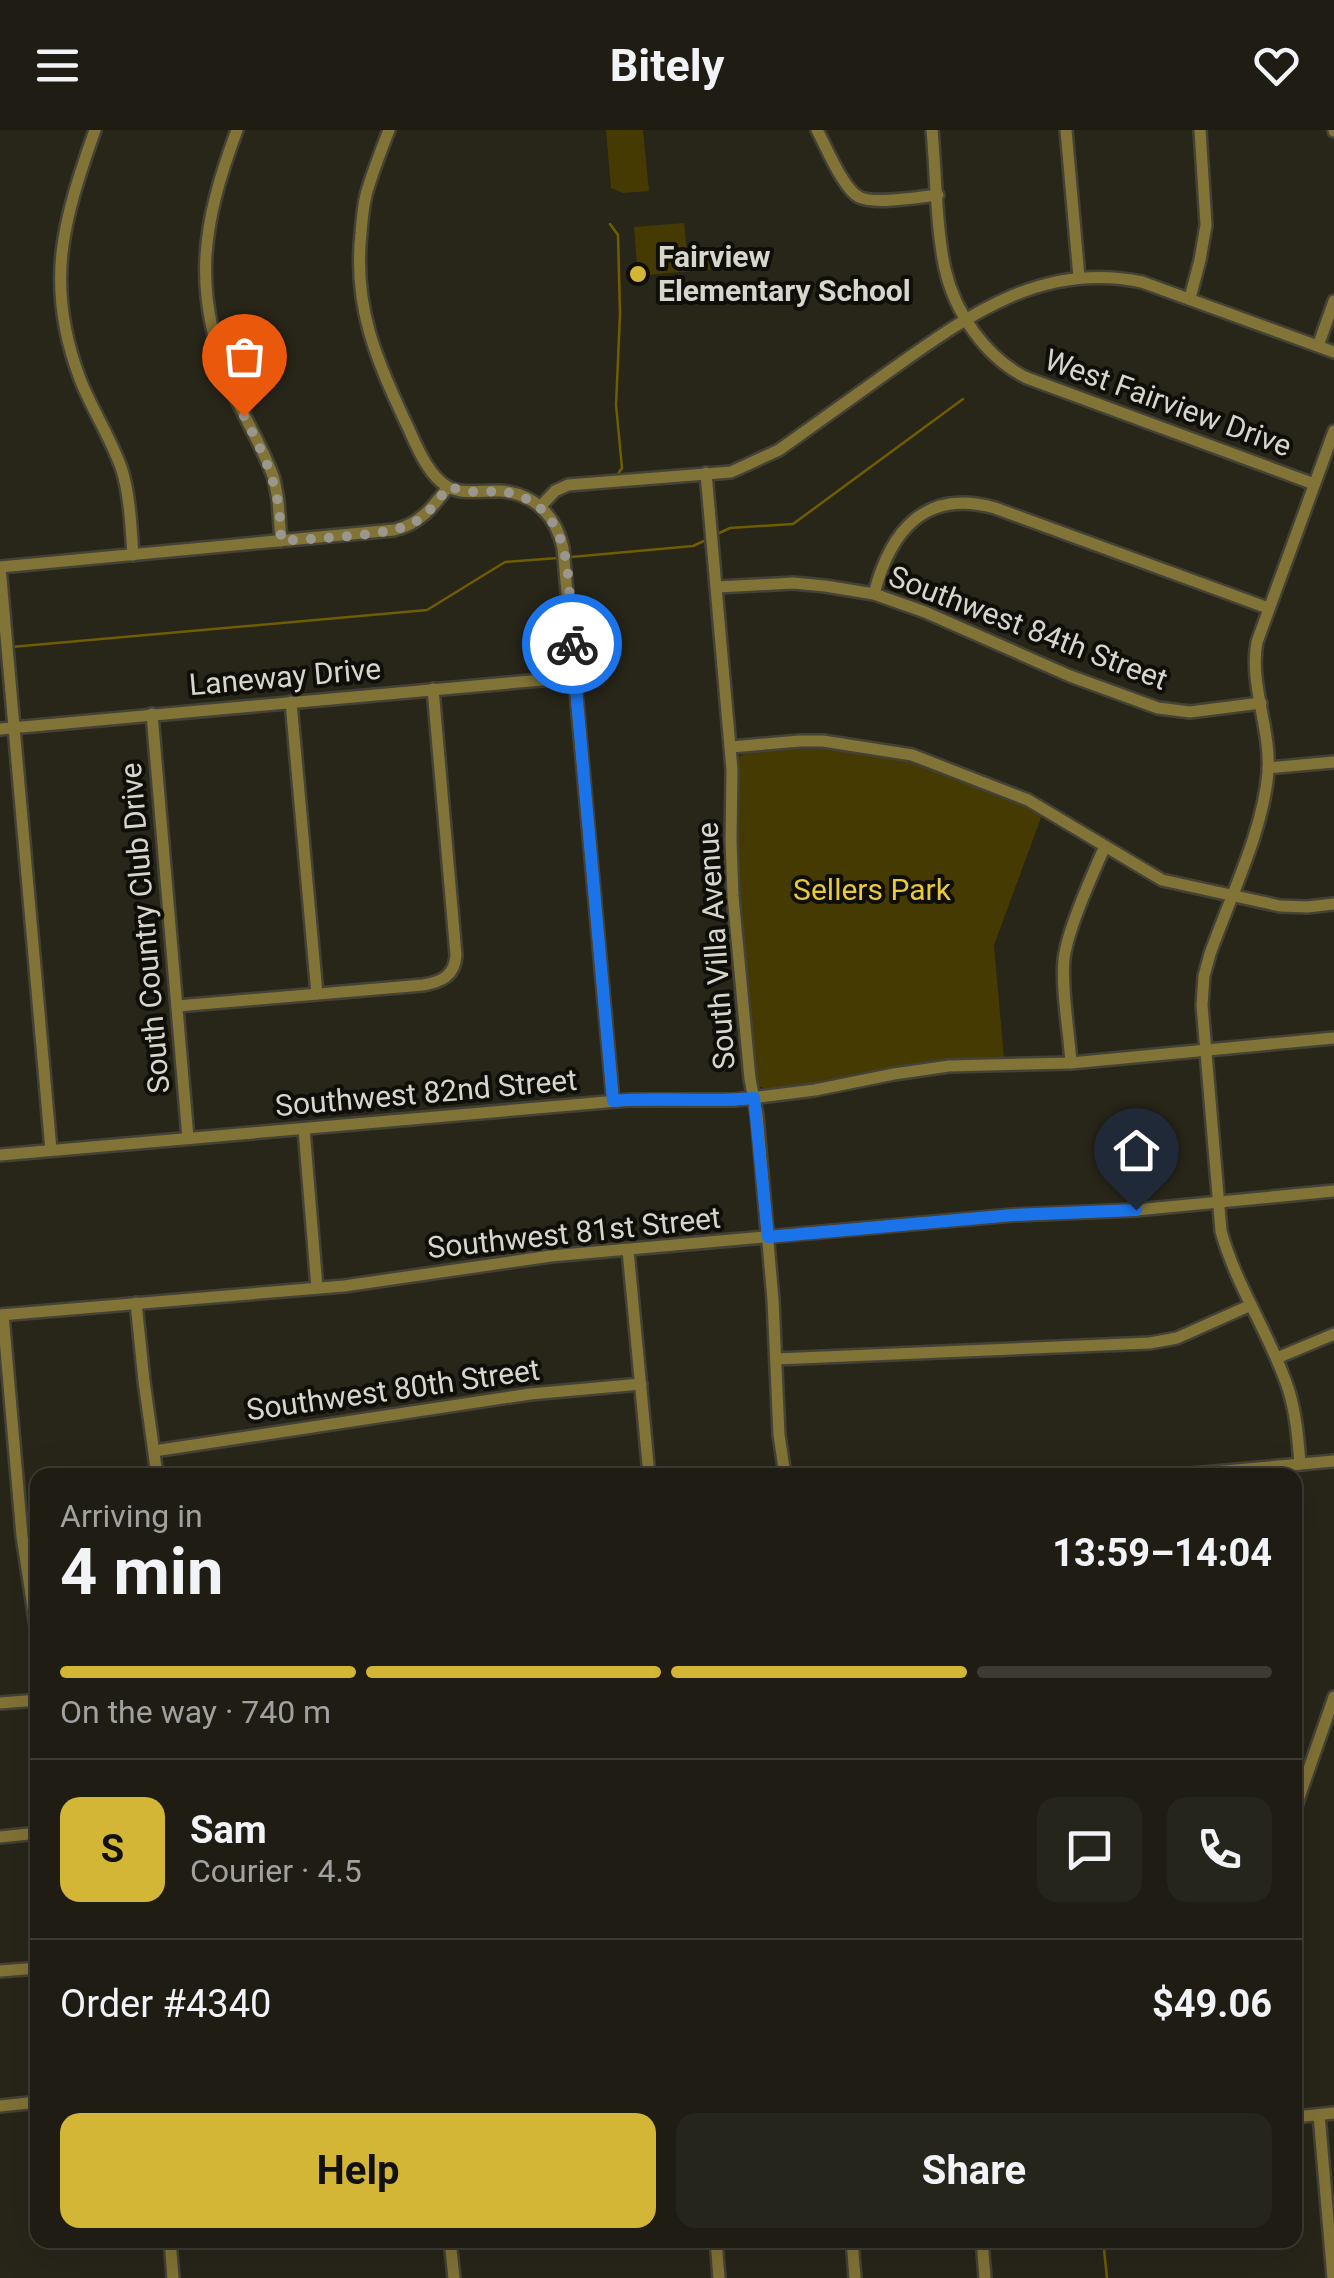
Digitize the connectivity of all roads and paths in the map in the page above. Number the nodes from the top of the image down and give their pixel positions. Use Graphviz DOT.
graph roads {
  1 [pos="95,130"];
  2 [pos="237,130"];
  3 [pos="389,130"];
  4 [pos="817,130"];
  5 [pos="932,130"];
  6 [pos="1066,130"];
  7 [pos="1200,130"];
  8 [pos="938,195"];
  9 [pos="1079,278"];
  10 [pos="1190,298"];
  11 [pos="1334,301"];
  12 [pos="968,319"];
  13 [pos="1318,346"];
  14 [pos="1334,352"];
  15 [pos="1334,432"];
  16 [pos="706,473"];
  17 [pos="1314,484"];
  18 [pos="448,487"];
  19 [pos="541,506"];
  20 [pos="281,541"];
  21 [pos="133,555"];
  22 [pos="0,567"];
  23 [pos="718,587"];
  24 [pos="874,594"];
  25 [pos="1268,608"];
  26 [pos="575,677"];
  27 [pos="434,689"];
  28 [pos="291,702"];
  29 [pos="1261,703"];
  30 [pos="152,714"];
  31 [pos="14,728"];
  32 [pos="0,729"];
  33 [pos="731,748"];
  34 [pos="1334,762"];
  35 [pos="1268,768"];
  36 [pos="1105,846"];
  37 [pos="1231,896"];
  38 [pos="1334,904"];
  39 [pos="317,994"];
  40 [pos="177,1006"];
  41 [pos="1334,1038"];
  42 [pos="1204,1052"];
  43 [pos="1071,1063"];
  44 [pos="754,1098"];
  45 [pos="613,1101"];
  46 [pos="304,1129"];
  47 [pos="188,1138"];
  48 [pos="51,1150"];
  49 [pos="0,1155"];
  50 [pos="1334,1191"];
  51 [pos="1217,1202"];
  52 [pos="768,1237"];
  53 [pos="628,1250"];
  54 [pos="317,1288"];
  55 [pos="136,1303"];
  56 [pos="1251,1305"];
  57 [pos="2,1315"];
  58 [pos="1334,1334"];
  59 [pos="1276,1358"];
  60 [pos="776,1359"];
  61 [pos="641,1384"];
  62 [pos="154,1451"];
  63 [pos="1334,1461"];
  64 [pos="1300,1464"];
  65 [pos="156,1468"];
  66 [pos="648,1468"];
  67 [pos="784,1468"];
  68 [pos="1265,1468"];
  69 [pos="30,1587"];
  70 [pos="1334,1697"];
  71 [pos="30,1701"];
  72 [pos="0,1704"];
  73 [pos="1302,1788"];
  74 [pos="30,1834"];
  75 [pos="0,1837"];
  76 [pos="30,1969"];
  77 [pos="0,1971"];
  78 [pos="30,2103"];
  79 [pos="0,2106"];
  80 [pos="1334,2114"];
  81 [pos="1319,2115"];
  82 [pos="1302,2116"];
  83 [pos="171,2248"];
  84 [pos="451,2248"];
  85 [pos="717,2248"];
  86 [pos="853,2248"];
  87 [pos="983,2248"];
  88 [pos="173,2278"];
  89 [pos="454,2278"];
  90 [pos="719,2278"];
  91 [pos="855,2278"];
  92 [pos="985,2278"];
  93 [pos="1334,2278"];
  1 -- 21 [label="street"];
  2 -- 20 [label="street"];
  3 -- 18 [label="street"];
  4 -- 8 [label="street"];
  5 -- 8 [label="street, West Fairview Drive"];
  6 -- 9 [label="street"];
  7 -- 10 [label="street"];
  8 -- 12 [label="street, West Fairview Drive"];
  9 -- 10 [label="street"];
  9 -- 12 [label="street"];
  10 -- 13 [label="street"];
  11 -- 13 [label="street"];
  12 -- 16 [label="street"];
  12 -- 17 [label="street, West Fairview Drive"];
  13 -- 14 [label="street"];
  15 -- 17 [label="street"];
  16 -- 19 [label="street"];
  16 -- 23 [label="street, South Villa Avenue"];
  17 -- 25 [label="street"];
  18 -- 19 [label="street"];
  18 -- 20 [label="street"];
  19 -- 26 [label="street"];
  20 -- 21 [label="street"];
  21 -- 22 [label="street"];
  22 -- 31 [label="street"];
  23 -- 24 [label="street, Southwest 84th Street"];
  23 -- 33 [label="street, South Villa Avenue"];
  24 -- 25 [label="street"];
  24 -- 29 [label="street, Southwest 84th Street"];
  25 -- 29 [label="street"];
  26 -- 27 [label="street, Laneway Drive"];
  26 -- 45 [label="street"];
  27 -- 28 [label="street, Laneway Drive"];
  27 -- 39 [label="street"];
  28 -- 30 [label="street, Laneway Drive"];
  28 -- 39 [label="street"];
  29 -- 35 [label="street"];
  30 -- 31 [label="street, Laneway Drive"];
  30 -- 40 [label="street, South Country Club Drive"];
  31 -- 32 [label="street, Laneway Drive"];
  31 -- 48 [label="street"];
  33 -- 36 [label="street"];
  33 -- 44 [label="street, South Villa Avenue"];
  34 -- 35 [label="street"];
  35 -- 37 [label="street"];
  36 -- 37 [label="street"];
  36 -- 43 [label="street"];
  37 -- 38 [label="street"];
  37 -- 42 [label="street"];
  39 -- 40 [label="street"];
  40 -- 47 [label="street, South Country Club Drive"];
  41 -- 42 [label="street, Southwest 82nd Street"];
  42 -- 43 [label="street, Southwest 82nd Street"];
  42 -- 51 [label="street"];
  43 -- 44 [label="street, Southwest 82nd Street"];
  44 -- 45 [label="street, Southwest 82nd Street"];
  44 -- 52 [label="street, South Villa Avenue"];
  45 -- 46 [label="street, Southwest 82nd Street"];
  46 -- 47 [label="street, Southwest 82nd Street"];
  46 -- 54 [label="street"];
  47 -- 48 [label="street, Southwest 82nd Street"];
  48 -- 49 [label="street, Southwest 82nd Street"];
  50 -- 51 [label="street, Southwest 81st Street"];
  51 -- 52 [label="street, Southwest 81st Street"];
  51 -- 56 [label="street"];
  52 -- 53 [label="street, Southwest 81st Street"];
  52 -- 60 [label="street, South Villa Avenue"];
  53 -- 54 [label="street, Southwest 81st Street"];
  53 -- 61 [label="street"];
  54 -- 55 [label="street, Southwest 81st Street"];
  55 -- 57 [label="street, Southwest 81st Street"];
  55 -- 62 [label="street"];
  56 -- 59 [label="street"];
  56 -- 60 [label="street"];
  57 -- 69 [label="street"];
  58 -- 59 [label="street"];
  59 -- 64 [label="street"];
  60 -- 67 [label="street, South Villa Avenue"];
  61 -- 62 [label="street, Southwest 80th Street"];
  61 -- 66 [label="street"];
  62 -- 65 [label="street"];
  63 -- 64 [label="street"];
  64 -- 68 [label="street"];
  70 -- 73 [label="street"];
  71 -- 72 [label="street"];
  74 -- 75 [label="street"];
  76 -- 77 [label="street"];
  78 -- 79 [label="street"];
  80 -- 81 [label="street"];
  81 -- 82 [label="street"];
  81 -- 93 [label="street"];
  83 -- 88 [label="street"];
  84 -- 89 [label="street"];
  85 -- 90 [label="street"];
  86 -- 91 [label="street"];
  87 -- 92 [label="street"];
}
